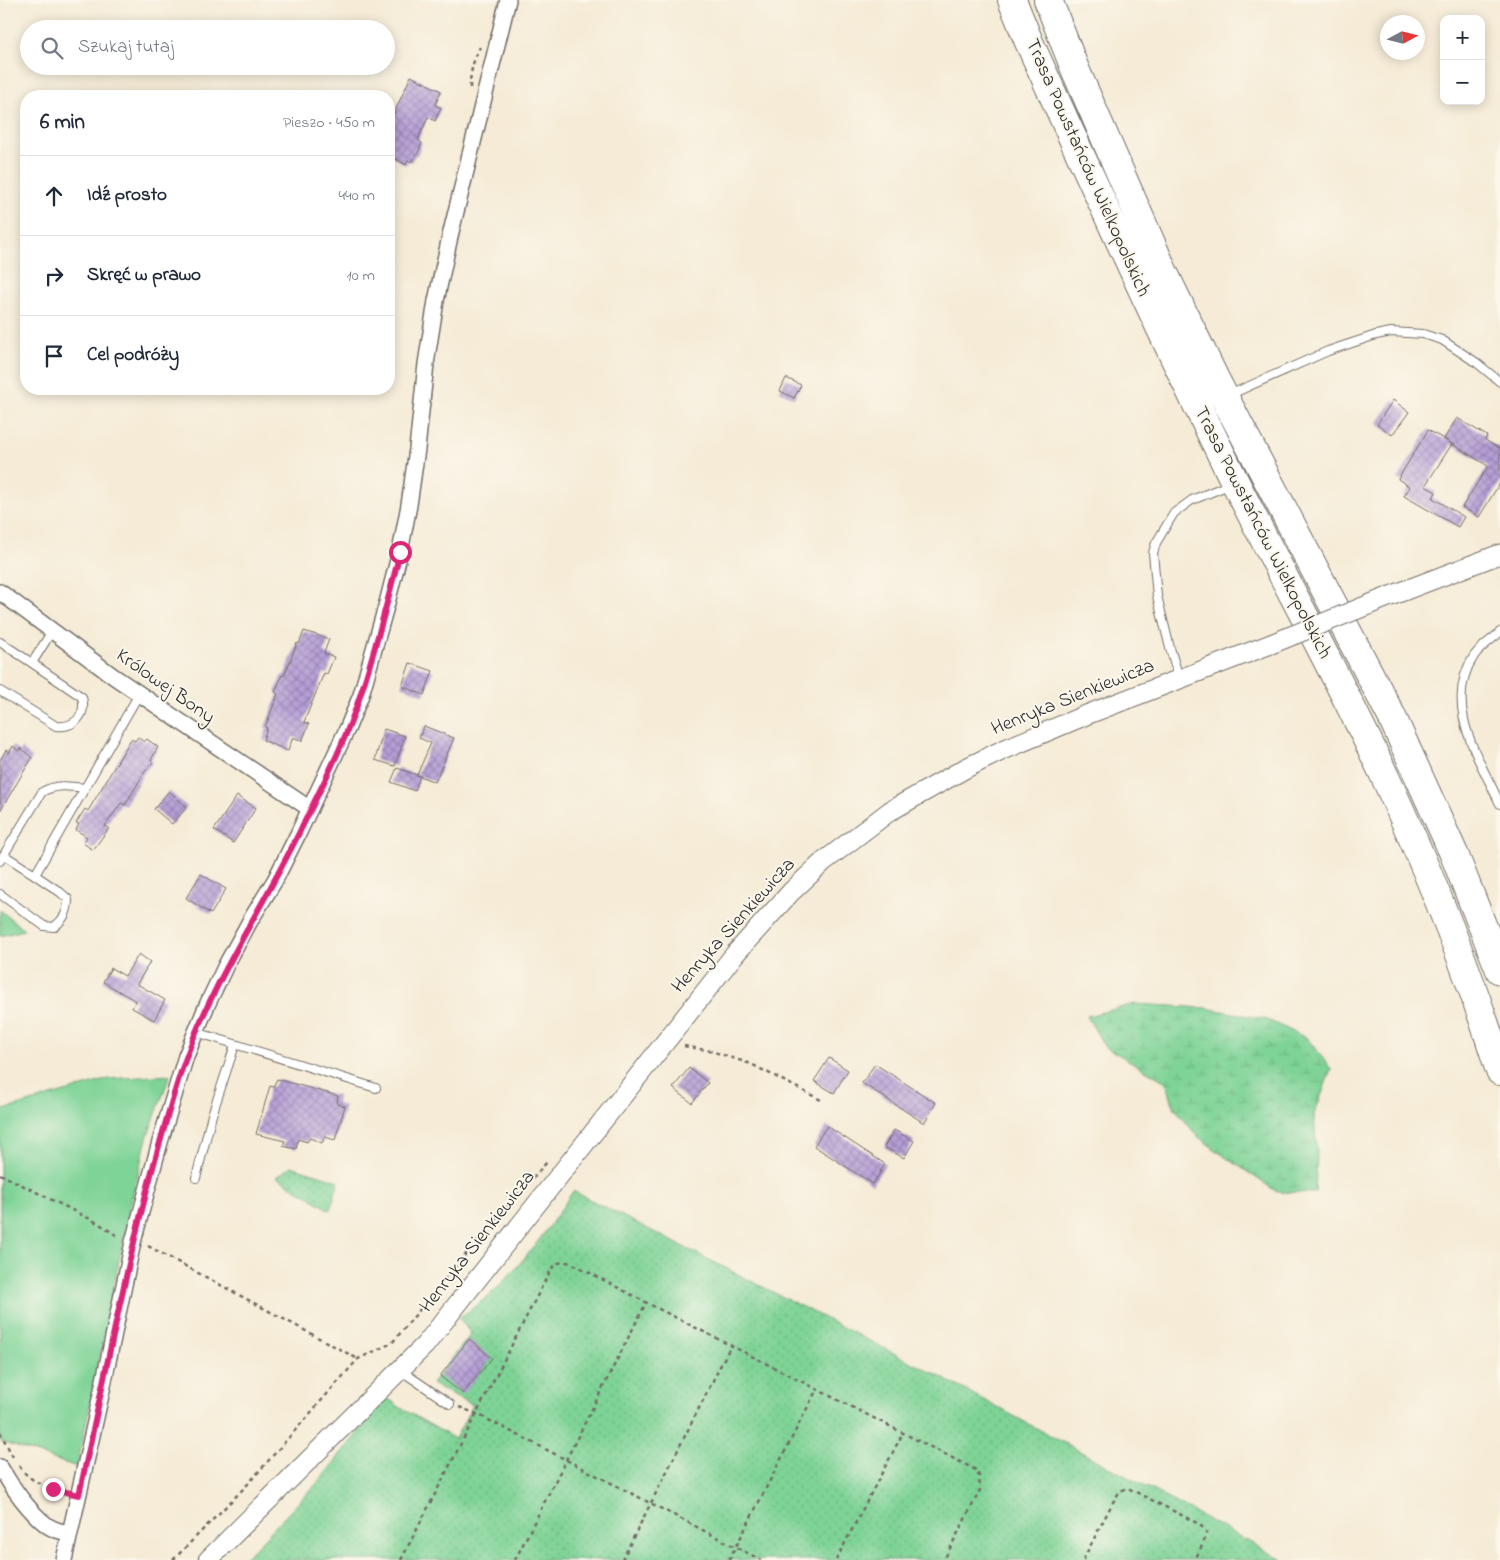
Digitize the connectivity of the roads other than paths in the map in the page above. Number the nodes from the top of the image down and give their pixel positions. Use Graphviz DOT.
graph roads {
  1 [pos="508,0"];
  2 [pos="1012,0"];
  3 [pos="1048,0"];
  4 [pos="1500,382"];
  5 [pos="1224,396"];
  6 [pos="1235,483"];
  7 [pos="1500,554"];
  8 [pos="0,592"];
  9 [pos="52,631"];
  10 [pos="1500,632"];
  11 [pos="0,642"];
  12 [pos="32,663"];
  13 [pos="1180,679"];
  14 [pos="0,691"];
  15 [pos="140,694"];
  16 [pos="85,788"];
  17 [pos="1500,804"];
  18 [pos="310,809"];
  19 [pos="2,858"];
  20 [pos="35,875"];
  21 [pos="0,894"];
  22 [pos="1500,970"];
  23 [pos="196,1032"];
  24 [pos="235,1045"];
  25 [pos="1500,1071"];
  26 [pos="376,1088"];
  27 [pos="196,1178"];
  28 [pos="400,1370"];
  29 [pos="450,1404"];
  30 [pos="0,1467"];
  31 [pos="70,1533"];
  32 [pos="64,1560"];
  33 [pos="208,1560"];
  1 -- 18 [label="street"];
  2 -- 6 [label="highway, Trasa Powstańców Wielkopolskich"];
  3 -- 5 [label="highway, Trasa Powstańców Wielkopolskich"];
  4 -- 5 [label="lane"];
  5 -- 22 [label="highway, Trasa Powstańców Wielkopolskich"];
  6 -- 13 [label="lane"];
  6 -- 25 [label="highway, Trasa Powstańców Wielkopolskich"];
  7 -- 13 [label="street, Henryka Sienkiewicza, bridge"];
  8 -- 9 [label="street, Królowej Bony"];
  9 -- 12 [label="lane"];
  9 -- 15 [label="street, Królowej Bony"];
  10 -- 17 [label="lane"];
  11 -- 12 [label="lane"];
  12 -- 14 [label="lane"];
  13 -- 28 [label="street, Henryka Sienkiewicza"];
  15 -- 16 [label="lane"];
  15 -- 18 [label="street, Królowej Bony"];
  16 -- 19 [label="lane"];
  16 -- 20 [label="lane"];
  18 -- 23 [label="street"];
  19 -- 20 [label="lane"];
  20 -- 21 [label="lane"];
  23 -- 24 [label="lane"];
  23 -- 31 [label="street"];
  24 -- 26 [label="lane"];
  24 -- 27 [label="lane"];
  28 -- 29 [label="lane"];
  28 -- 33 [label="street, Henryka Sienkiewicza"];
  30 -- 31 [label="street"];
  31 -- 32 [label="street"];
}
